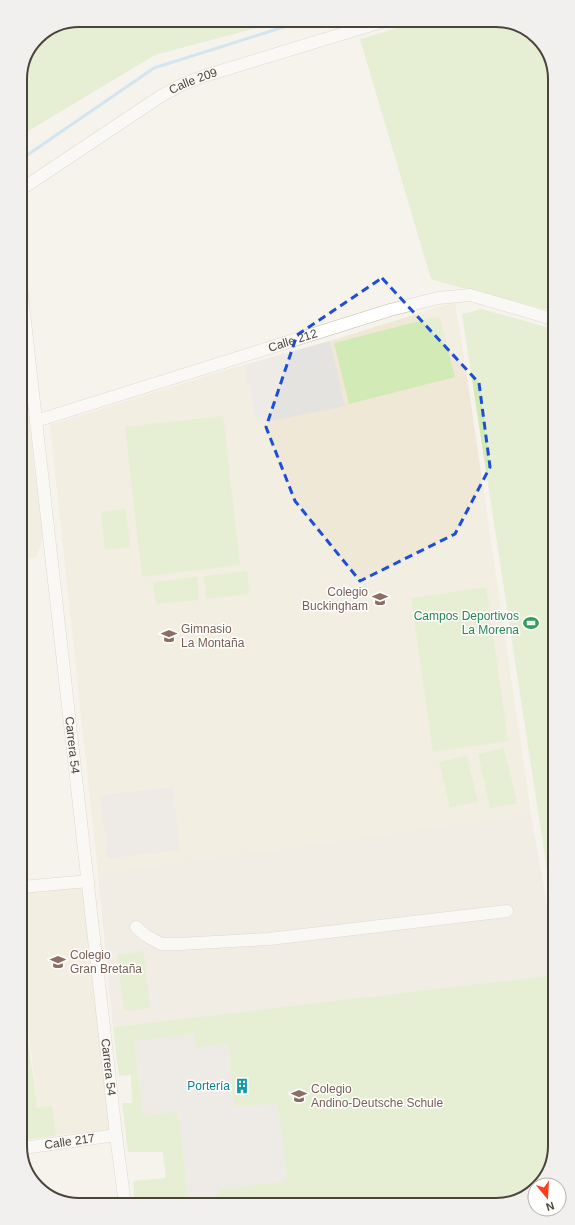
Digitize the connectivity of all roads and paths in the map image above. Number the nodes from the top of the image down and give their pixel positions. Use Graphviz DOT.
graph roads {
  1 [pos="365,27"];
  2 [pos="27,185"];
  3 [pos="548,318"];
  4 [pos="27,340"];
  5 [pos="36,421"];
  6 [pos="88,881"];
  7 [pos="27,887"];
  8 [pos="507,911"];
  9 [pos="136,927"];
  10 [pos="116,1135"];
  11 [pos="27,1147"];
  12 [pos="124,1198"];
  1 -- 2 [label="street, Calle 209"];
  3 -- 5 [label="street, Calle 212"];
  4 -- 5 [label="street, Carrera 54"];
  5 -- 6 [label="street, Carrera 54"];
  6 -- 7 [label="street"];
  6 -- 10 [label="street, Carrera 54"];
  8 -- 9 [label="street"];
  10 -- 11 [label="street, Calle 217"];
  10 -- 12 [label="street, Carrera 54"];
}
